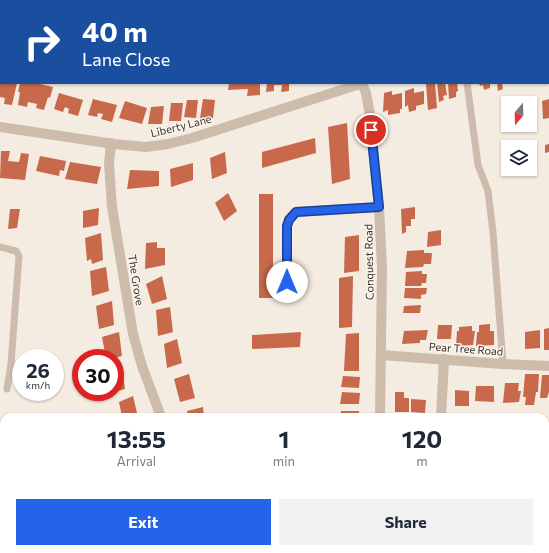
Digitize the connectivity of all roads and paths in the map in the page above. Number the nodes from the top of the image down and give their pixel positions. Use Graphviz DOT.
graph roads {
  1 [pos="359,84"];
  2 [pos="362,84"];
  3 [pos="467,84"];
  4 [pos="0,127"];
  5 [pos="110,143"];
  6 [pos="379,207"];
  7 [pos="0,248"];
  8 [pos="287,282"];
  9 [pos="381,355"];
  10 [pos="444,360"];
  11 [pos="503,364"];
  12 [pos="549,366"];
  13 [pos="7,389"];
  14 [pos="160,413"];
  15 [pos="380,413"];
  16 [pos="441,413"];
  1 -- 5 [label="street, Liberty Lane"];
  2 -- 6 [label="street, Conquest Road"];
  3 -- 11 [label="lane"];
  4 -- 5 [label="street, Liberty Lane"];
  5 -- 14 [label="street, The Grove"];
  6 -- 8 [label="street"];
  6 -- 9 [label="street, Conquest Road"];
  7 -- 13 [label="lane"];
  9 -- 10 [label="street, Pear Tree Road"];
  9 -- 15 [label="street, Conquest Road"];
  10 -- 11 [label="street, Pear Tree Road"];
  10 -- 16 [label="street"];
  11 -- 12 [label="street, Pear Tree Road"];
}
